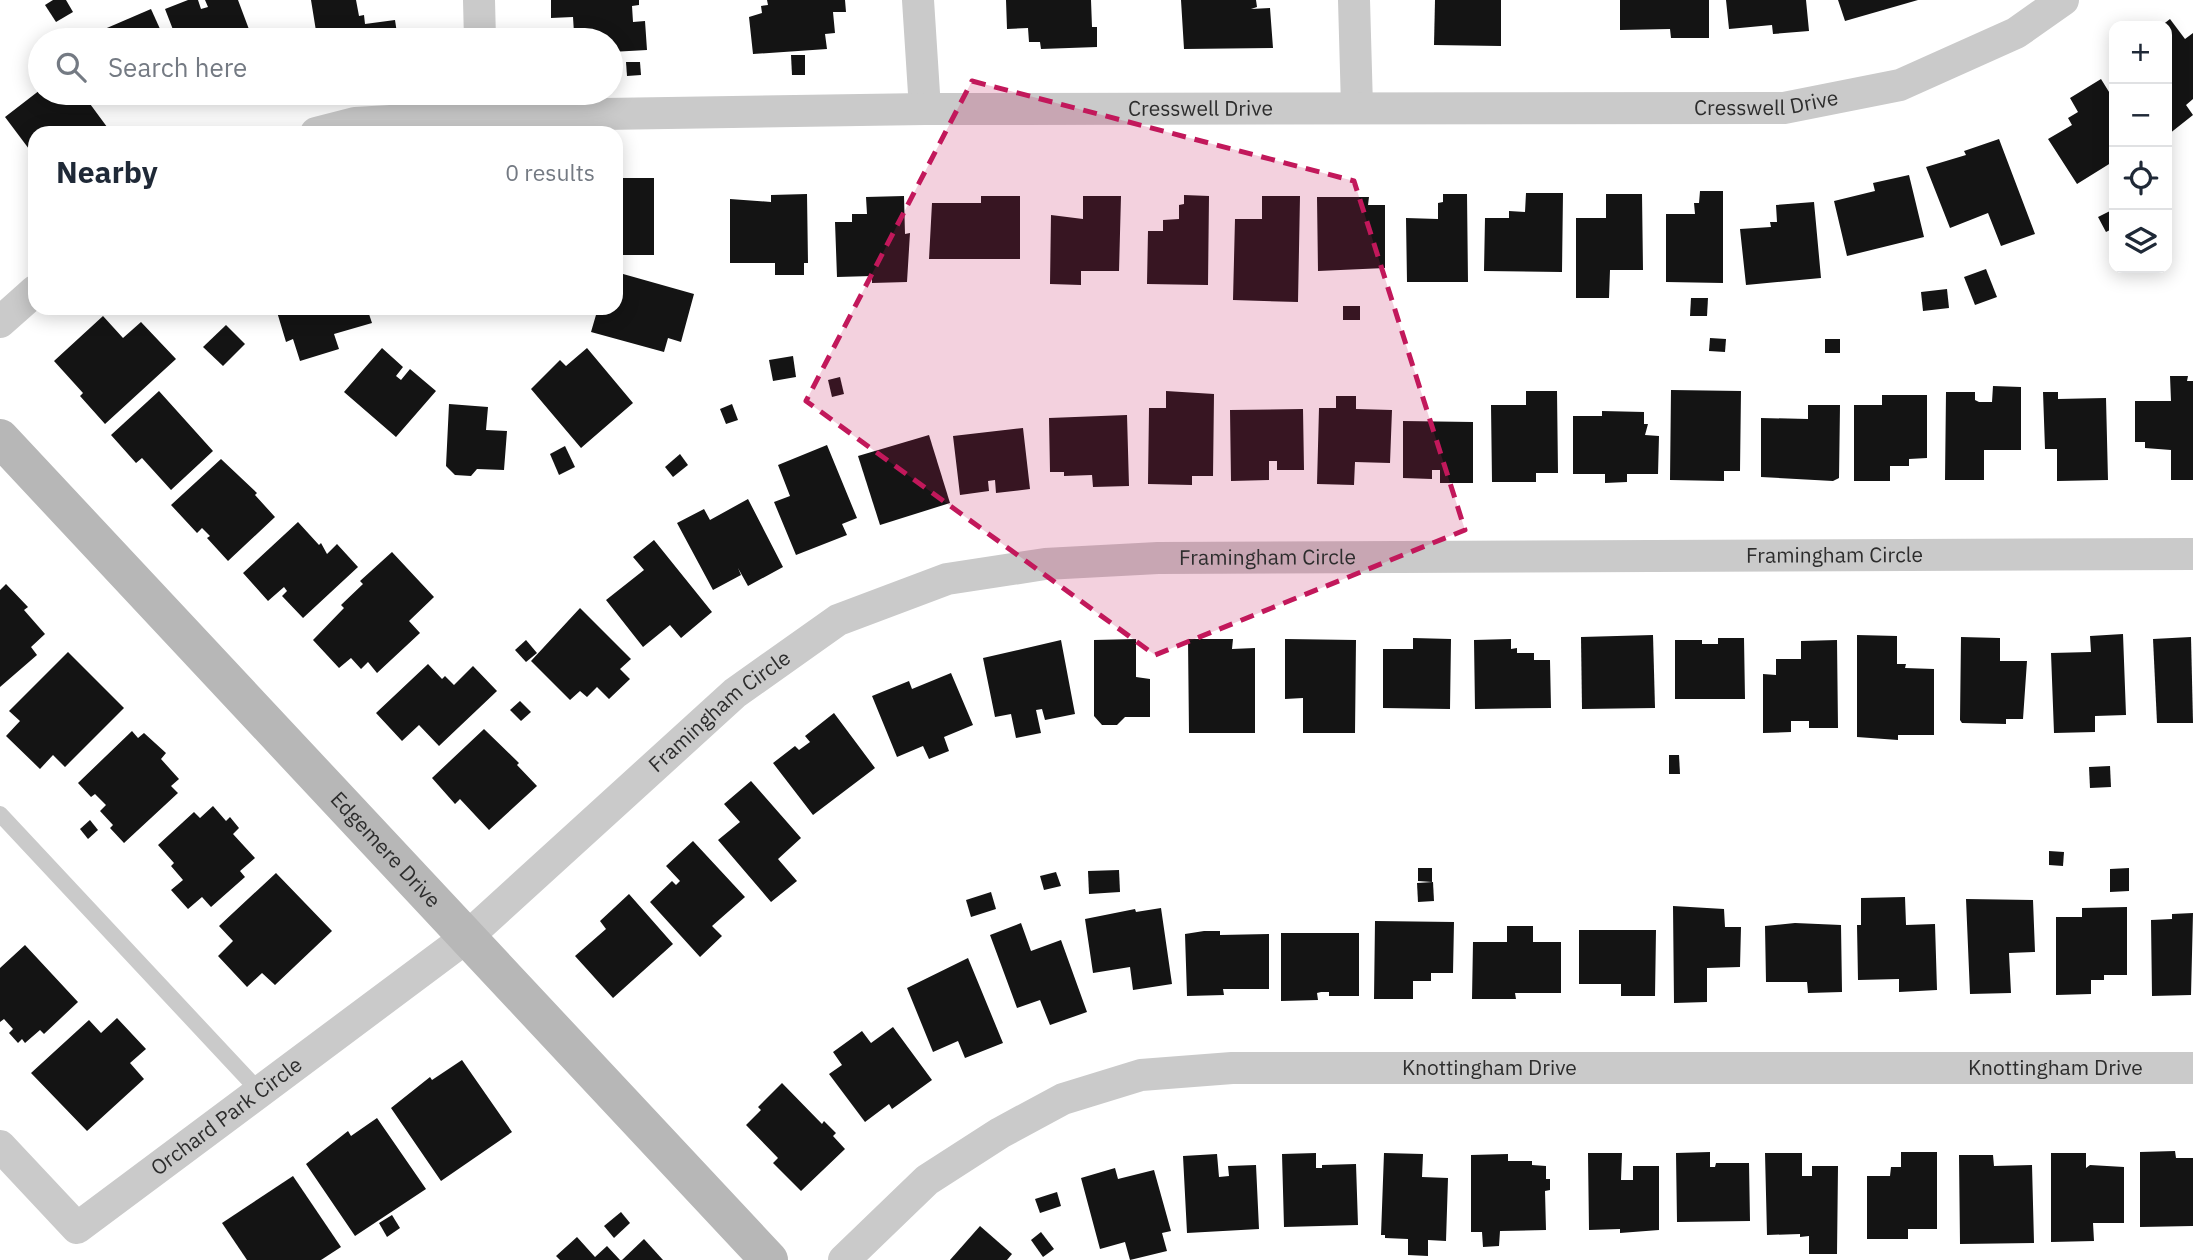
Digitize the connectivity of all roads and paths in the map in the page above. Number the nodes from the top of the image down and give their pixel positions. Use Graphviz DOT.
graph roads {
  1 [pos="479,0"];
  2 [pos="918,0"];
  3 [pos="1354,0"];
  4 [pos="2063,0"];
  5 [pos="480,28"];
  6 [pos="1357,107"];
  7 [pos="925,108"];
  8 [pos="479,114"];
  9 [pos="343,126"];
  10 [pos="28,297"];
  11 [pos="0,322"];
  12 [pos="0,438"];
  13 [pos="2193,554"];
  14 [pos="0,814"];
  15 [pos="467,937"];
  16 [pos="2193,1068"];
  17 [pos="260,1092"];
  18 [pos="0,1146"];
  19 [pos="769,1260"];
  20 [pos="844,1260"];
  1 -- 5 [label="street"];
  2 -- 7 [label="street"];
  3 -- 6 [label="street"];
  4 -- 6 [label="street, Cresswell Drive"];
  6 -- 7 [label="street, Cresswell Drive"];
  7 -- 8 [label="street, Cresswell Drive"];
  8 -- 9 [label="street, Cresswell Drive"];
  10 -- 11 [label="street"];
  12 -- 15 [label="street, Edgemere Drive"];
  13 -- 15 [label="street, Framingham Circle"];
  14 -- 17 [label="lane"];
  15 -- 17 [label="street, Orchard Park Circle"];
  15 -- 19 [label="street, Edgemere Drive"];
  16 -- 20 [label="street, Knottingham Drive"];
  17 -- 18 [label="street, Orchard Park Circle"];
}
